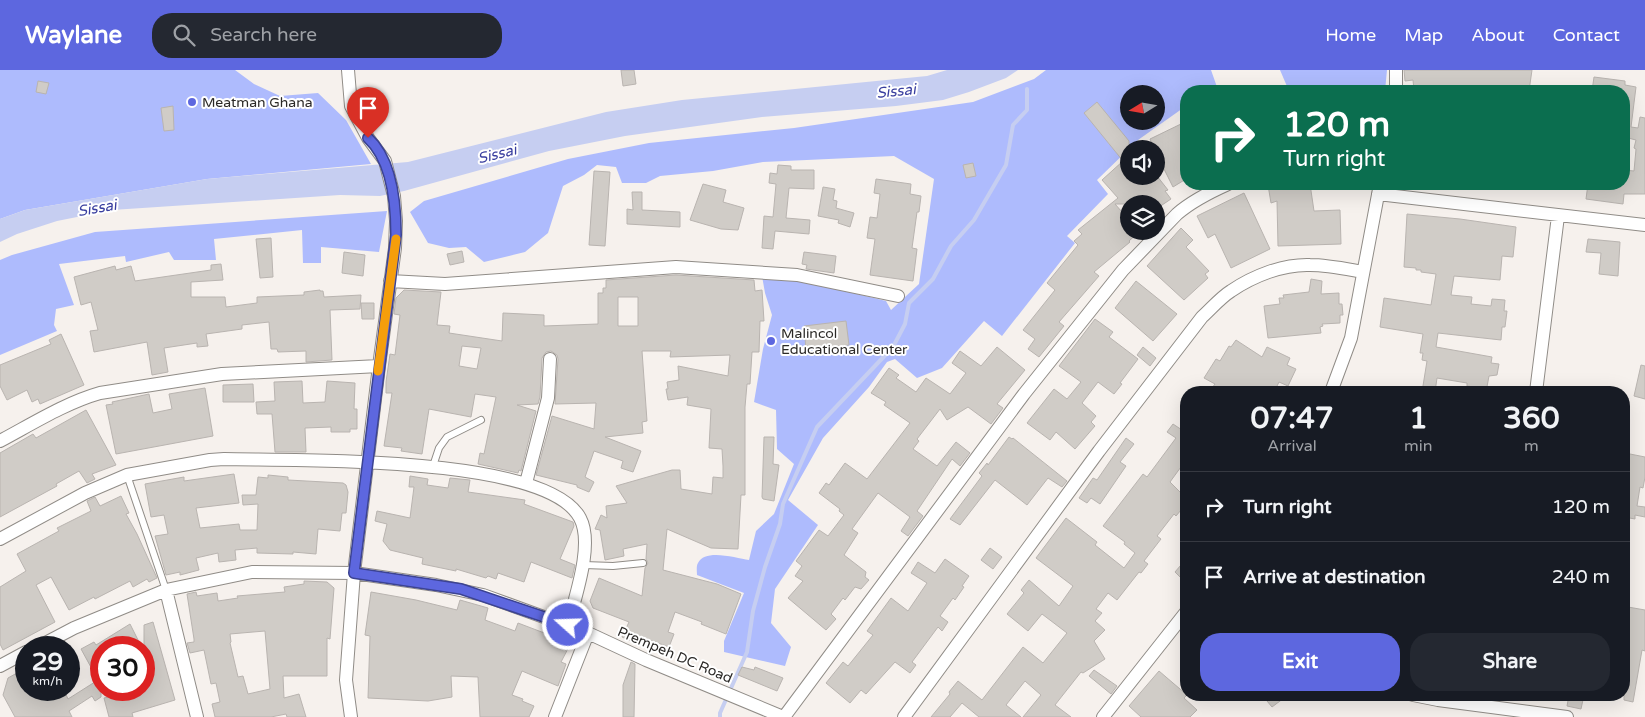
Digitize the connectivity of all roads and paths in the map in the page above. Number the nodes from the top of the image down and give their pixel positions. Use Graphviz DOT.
graph roads {
  1 [pos="348,70"];
  2 [pos="1396,70"];
  3 [pos="1396,85"];
  4 [pos="1213,190"];
  5 [pos="1379,190"];
  6 [pos="1386,190"];
  7 [pos="1558,216"];
  8 [pos="1645,225"];
  9 [pos="1364,272"];
  10 [pos="390,281"];
  11 [pos="898,296"];
  12 [pos="550,360"];
  13 [pos="379,366"];
  14 [pos="1333,386"];
  15 [pos="1537,386"];
  16 [pos="482,420"];
  17 [pos="0,441"];
  18 [pos="367,463"];
  19 [pos="433,466"];
  20 [pos="127,475"];
  21 [pos="526,483"];
  22 [pos="0,539"];
  23 [pos="642,563"];
  24 [pos="584,564"];
  25 [pos="354,573"];
  26 [pos="166,590"];
  27 [pos="1180,620"];
  28 [pos="568,625"];
  29 [pos="588,633"];
  30 [pos="59,636"];
  31 [pos="15,658"];
  32 [pos="0,666"];
  33 [pos="1459,701"];
  34 [pos="198,717"];
  35 [pos="351,717"];
  36 [pos="556,717"];
  37 [pos="783,717"];
  38 [pos="904,717"];
  39 [pos="1103,717"];
  40 [pos="1566,717"];
  1 -- 10 [label="street"];
  2 -- 3 [label="street"];
  4 -- 37 [label="street"];
  5 -- 9 [label="street"];
  6 -- 7 [label="street"];
  7 -- 8 [label="street"];
  7 -- 15 [label="street"];
  9 -- 14 [label="street"];
  9 -- 38 [label="street"];
  10 -- 11 [label="street"];
  10 -- 13 [label="street"];
  12 -- 21 [label="street"];
  13 -- 17 [label="street"];
  13 -- 18 [label="street"];
  16 -- 19 [label="lane"];
  18 -- 19 [label="street"];
  18 -- 20 [label="street"];
  18 -- 25 [label="street"];
  19 -- 21 [label="street"];
  20 -- 22 [label="street"];
  20 -- 26 [label="lane"];
  21 -- 24 [label="street"];
  23 -- 24 [label="lane"];
  24 -- 28 [label="street"];
  25 -- 26 [label="street, Prempeh DC Road"];
  25 -- 28 [label="street, Prempeh DC Road"];
  25 -- 35 [label="street"];
  26 -- 30 [label="street, Prempeh DC Road"];
  26 -- 34 [label="street"];
  27 -- 39 [label="street"];
  28 -- 29 [label="street, Prempeh DC Road"];
  29 -- 36 [label="street"];
  29 -- 37 [label="street, Prempeh DC Road"];
  31 -- 32 [label="street"];
  33 -- 40 [label="street"];
}
